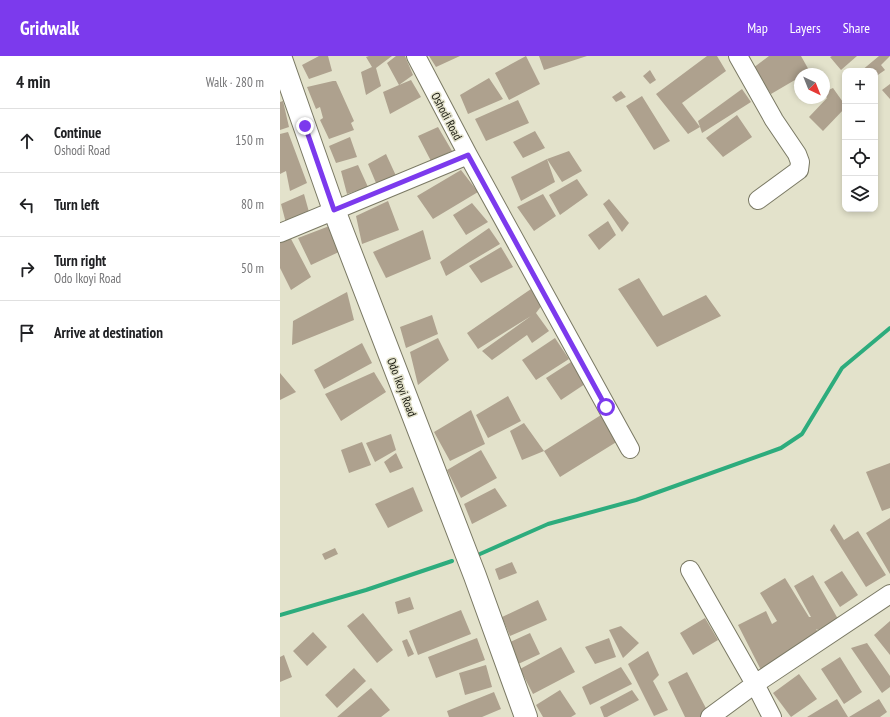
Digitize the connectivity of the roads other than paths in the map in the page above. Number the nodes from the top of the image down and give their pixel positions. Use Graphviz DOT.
graph roads {
  1 [pos="280,56"];
  2 [pos="416,56"];
  3 [pos="738,56"];
  4 [pos="468,155"];
  5 [pos="758,200"];
  6 [pos="334,210"];
  7 [pos="280,233"];
  8 [pos="630,449"];
  9 [pos="690,570"];
  10 [pos="890,594"];
  11 [pos="755,684"];
  12 [pos="526,717"];
  13 [pos="710,717"];
  14 [pos="772,717"];
  1 -- 6 [label="main road, Odo Ikoyi Road"];
  2 -- 4 [label="street, Oshodi Road"];
  3 -- 5 [label="street"];
  4 -- 6 [label="street"];
  4 -- 8 [label="street, Oshodi Road"];
  6 -- 7 [label="street"];
  6 -- 12 [label="main road, Odo Ikoyi Road"];
  9 -- 11 [label="street"];
  10 -- 11 [label="street"];
  11 -- 13 [label="street"];
  11 -- 14 [label="street"];
}
